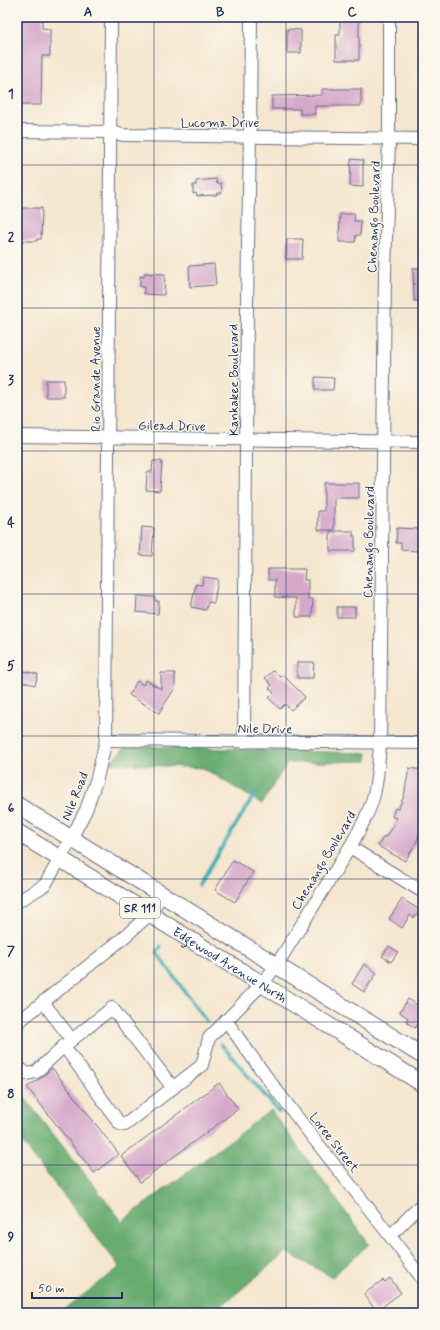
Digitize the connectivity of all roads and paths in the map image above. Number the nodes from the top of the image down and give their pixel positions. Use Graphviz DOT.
graph roads {
  1 [pos="111,17"];
  2 [pos="251,17"];
  3 [pos="389,17"];
  4 [pos="17,131"];
  5 [pos="111,132"];
  6 [pos="250,136"];
  7 [pos="389,138"];
  8 [pos="423,139"];
  9 [pos="17,436"];
  10 [pos="109,437"];
  11 [pos="246,440"];
  12 [pos="384,441"];
  13 [pos="423,442"];
  14 [pos="106,740"];
  15 [pos="244,742"];
  16 [pos="380,743"];
  17 [pos="423,743"];
  18 [pos="17,805"];
  19 [pos="17,832"];
  20 [pos="72,839"];
  21 [pos="350,847"];
  22 [pos="60,859"];
  23 [pos="423,892"];
  24 [pos="162,894"];
  25 [pos="17,902"];
  26 [pos="150,914"];
  27 [pos="276,966"];
  28 [pos="262,984"];
  29 [pos="43,1002"];
  30 [pos="226,1020"];
  31 [pos="17,1022"];
  32 [pos="68,1043"];
  33 [pos="423,1056"];
  34 [pos="22,1070"];
  35 [pos="423,1084"];
  36 [pos="173,1088"];
  37 [pos="423,1203"];
  38 [pos="391,1236"];
  39 [pos="423,1280"];
  1 -- 5 [label="street, Rio Grande Avenue"];
  2 -- 6 [label="street, Kankakee Boulevard"];
  3 -- 7 [label="street, Chenango Boulevard"];
  4 -- 5 [label="street, Lucoma Drive"];
  5 -- 6 [label="street, Lucoma Drive"];
  5 -- 10 [label="street, Rio Grande Avenue"];
  6 -- 7 [label="street, Lucoma Drive"];
  6 -- 11 [label="street, Kankakee Boulevard"];
  7 -- 8 [label="street, Lucoma Drive"];
  7 -- 12 [label="street, Chenango Boulevard"];
  9 -- 10 [label="street, Gilead Drive"];
  10 -- 11 [label="street, Gilead Drive"];
  10 -- 14 [label="street, Rio Grande Avenue"];
  11 -- 12 [label="street, Gilead Drive"];
  11 -- 15 [label="street, Kankakee Boulevard"];
  12 -- 13 [label="street, Gilead Drive"];
  12 -- 16 [label="street, Chenango Boulevard"];
  14 -- 15 [label="street, Nile Drive"];
  14 -- 20 [label="street, Nile Road"];
  15 -- 16 [label="street, Nile Drive"];
  16 -- 17 [label="street, Nile Drive"];
  16 -- 21 [label="street, Chenango Boulevard"];
  18 -- 20 [label="main road, Edgewood Avenue North / SR 111"];
  19 -- 22 [label="main road, Edgewood Avenue North / SR 111"];
  20 -- 22 [label="street, Nile Road"];
  20 -- 24 [label="main road, Edgewood Avenue North / SR 111"];
  21 -- 23 [label="street"];
  21 -- 27 [label="street, Chenango Boulevard"];
  22 -- 25 [label="street, Nile Road"];
  22 -- 26 [label="main road, Edgewood Avenue North / SR 111"];
  24 -- 26 [label="street"];
  24 -- 27 [label="main road, Edgewood Avenue North / SR 111"];
  26 -- 28 [label="main road, Edgewood Avenue North / SR 111"];
  26 -- 29 [label="street"];
  27 -- 28 [label="street, Chenango Boulevard"];
  27 -- 33 [label="main road, Edgewood Avenue North / SR 111"];
  28 -- 30 [label="street, Chenango Boulevard"];
  28 -- 35 [label="main road, Edgewood Avenue North / SR 111"];
  29 -- 31 [label="street"];
  29 -- 32 [label="street"];
  30 -- 36 [label="street, Chenango Boulevard"];
  30 -- 38 [label="street, Loree Street"];
  32 -- 34 [label="street"];
  32 -- 36 [label="street"];
  32 -- 36 [label="street, Chenango Boulevard"];
  37 -- 38 [label="street"];
  38 -- 39 [label="street, Loree Street"];
}
